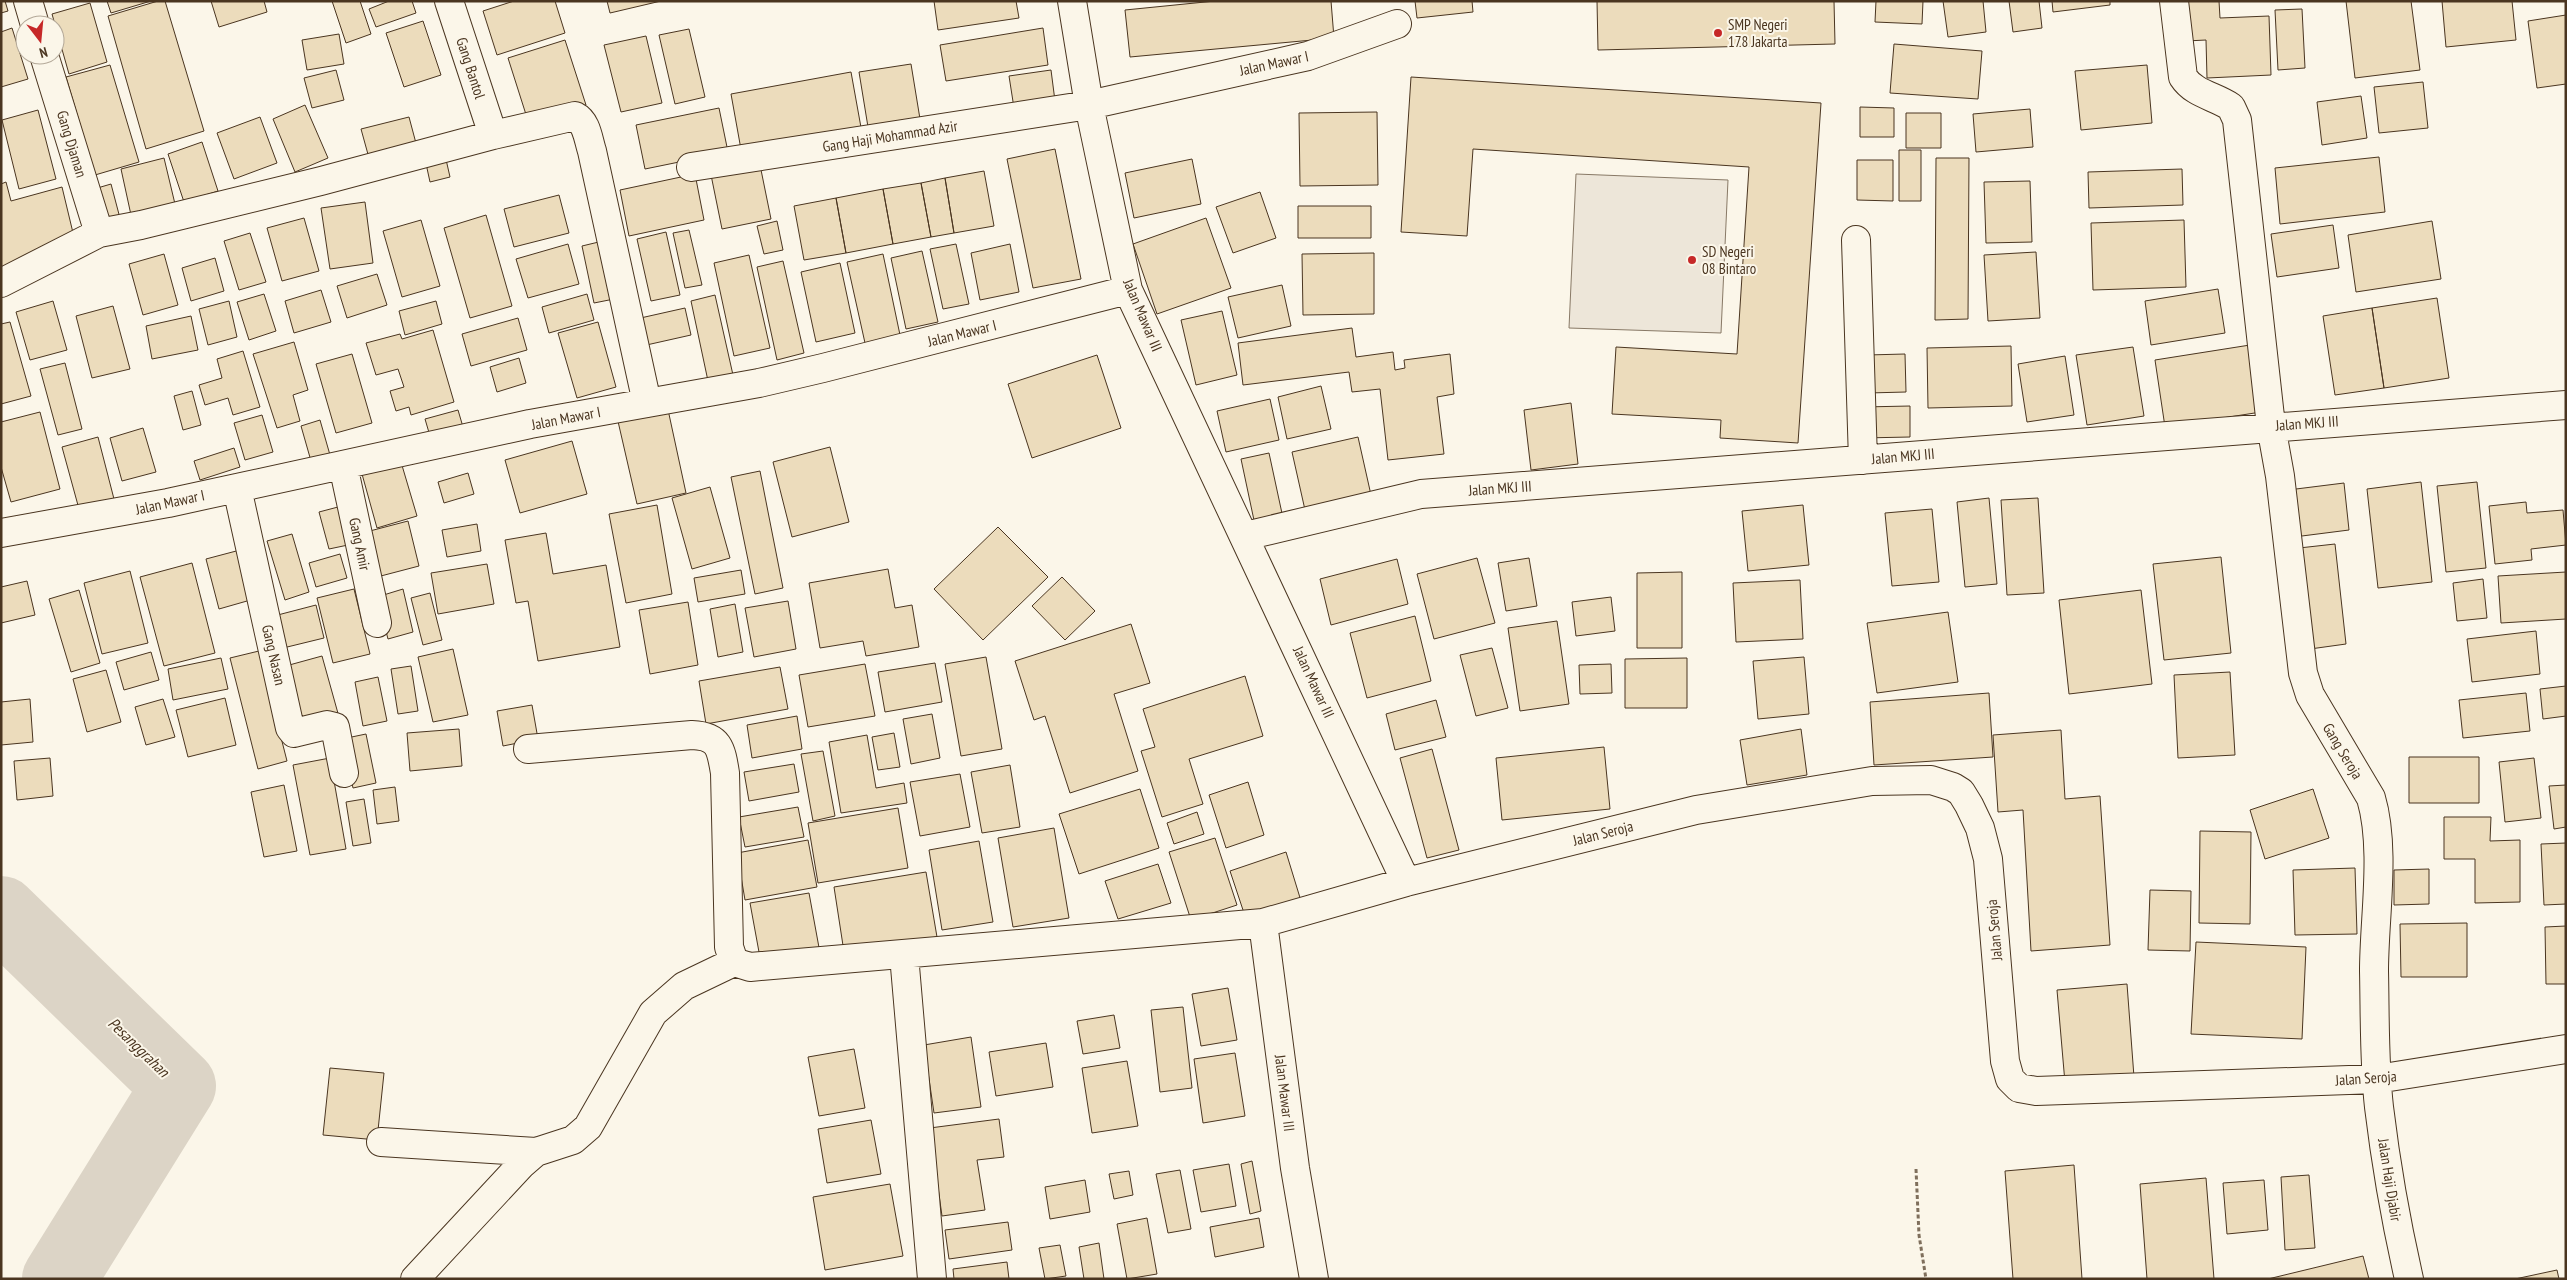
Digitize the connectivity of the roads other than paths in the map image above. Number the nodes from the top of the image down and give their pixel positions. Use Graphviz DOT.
graph roads {
  1 [pos="28,1"];
  2 [pos="449,1"];
  3 [pos="1072,1"];
  4 [pos="2174,1"];
  5 [pos="32,15"];
  6 [pos="1397,24"];
  7 [pos="47,65"];
  8 [pos="1089,104"];
  9 [pos="493,135"];
  10 [pos="691,167"];
  11 [pos="99,233"];
  12 [pos="1856,240"];
  13 [pos="1,283"];
  14 [pos="1128,290"];
  15 [pos="647,403"];
  16 [pos="2566,404"];
  17 [pos="2271,426"];
  18 [pos="1863,460"];
  19 [pos="343,465"];
  20 [pos="237,488"];
  21 [pos="1,533"];
  22 [pos="1245,536"];
  23 [pos="377,623"];
  24 [pos="528,749"];
  25 [pos="344,772"];
  26 [pos="1406,882"];
  27 [pos="1263,924"];
  28 [pos="904,956"];
  29 [pos="734,962"];
  30 [pos="2566,1049"];
  31 [pos="2378,1079"];
  32 [pos="381,1142"];
  33 [pos="536,1152"];
  34 [pos="415,1279"];
  35 [pos="932,1279"];
  36 [pos="1314,1279"];
  37 [pos="2409,1279"];
  1 -- 5 [label="street"];
  2 -- 9 [label="street, Gang Bantol"];
  3 -- 8 [label="street, Jalan Mawar III"];
  4 -- 17 [label="street, Gang Seroja"];
  6 -- 8 [label="street, Jalan Mawar I"];
  7 -- 11 [label="street, Gang Djaman"];
  8 -- 10 [label="street, Gang Haji Mohammad Azir"];
  8 -- 14 [label="street, Jalan Mawar III"];
  9 -- 11 [label="street"];
  9 -- 15 [label="street"];
  11 -- 13 [label="street"];
  12 -- 18 [label="street"];
  14 -- 15 [label="street, Jalan Mawar I"];
  14 -- 22 [label="street, Jalan Mawar III"];
  15 -- 19 [label="street, Jalan Mawar I"];
  16 -- 17 [label="street, Jalan MKJ III"];
  17 -- 18 [label="street, Jalan MKJ III"];
  17 -- 31 [label="street, Gang Seroja"];
  18 -- 22 [label="street, Jalan MKJ III"];
  19 -- 20 [label="street, Jalan Mawar I"];
  19 -- 23 [label="street, Gang Amir"];
  20 -- 21 [label="street, Jalan Mawar I"];
  20 -- 25 [label="street, Gang Nasan"];
  22 -- 26 [label="street, Jalan Mawar III"];
  24 -- 29 [label="street"];
  26 -- 27 [label="street"];
  26 -- 31 [label="street, Jalan Seroja"];
  27 -- 28 [label="street"];
  27 -- 36 [label="street, Jalan Mawar III"];
  28 -- 29 [label="street"];
  28 -- 35 [label="street"];
  29 -- 33 [label="street"];
  30 -- 31 [label="street, Jalan Seroja"];
  31 -- 37 [label="street, Jalan Haji Djabir"];
  32 -- 33 [label="street"];
  33 -- 34 [label="street"];
}
